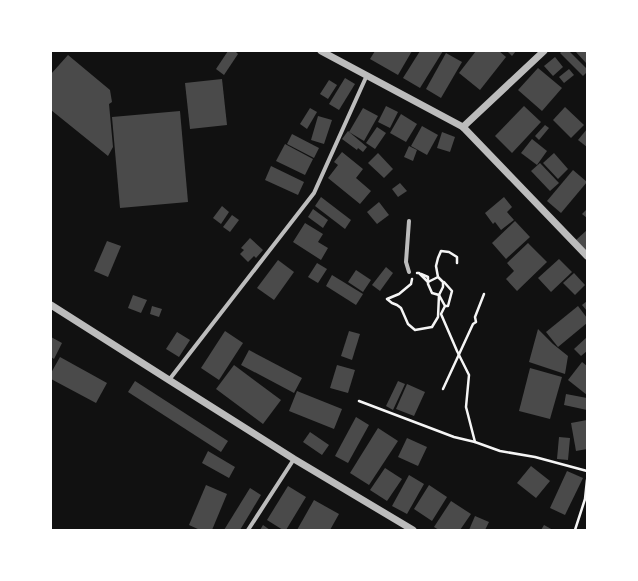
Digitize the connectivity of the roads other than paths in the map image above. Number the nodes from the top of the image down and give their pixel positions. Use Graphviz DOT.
graph roads {
  1 [pos="321,51"];
  2 [pos="544,51"];
  3 [pos="367,75"];
  4 [pos="463,127"];
  5 [pos="409,221"];
  6 [pos="587,256"];
  7 [pos="409,272"];
  8 [pos="51,305"];
  9 [pos="169,380"];
  10 [pos="294,459"];
  11 [pos="248,530"];
  12 [pos="413,530"];
  1 -- 3 [label="street"];
  2 -- 4 [label="street"];
  3 -- 4 [label="street"];
  3 -- 9 [label="street"];
  4 -- 6 [label="street"];
  5 -- 7 [label="street"];
  8 -- 9 [label="street"];
  9 -- 10 [label="street"];
  10 -- 11 [label="street"];
  10 -- 12 [label="street"];
}
